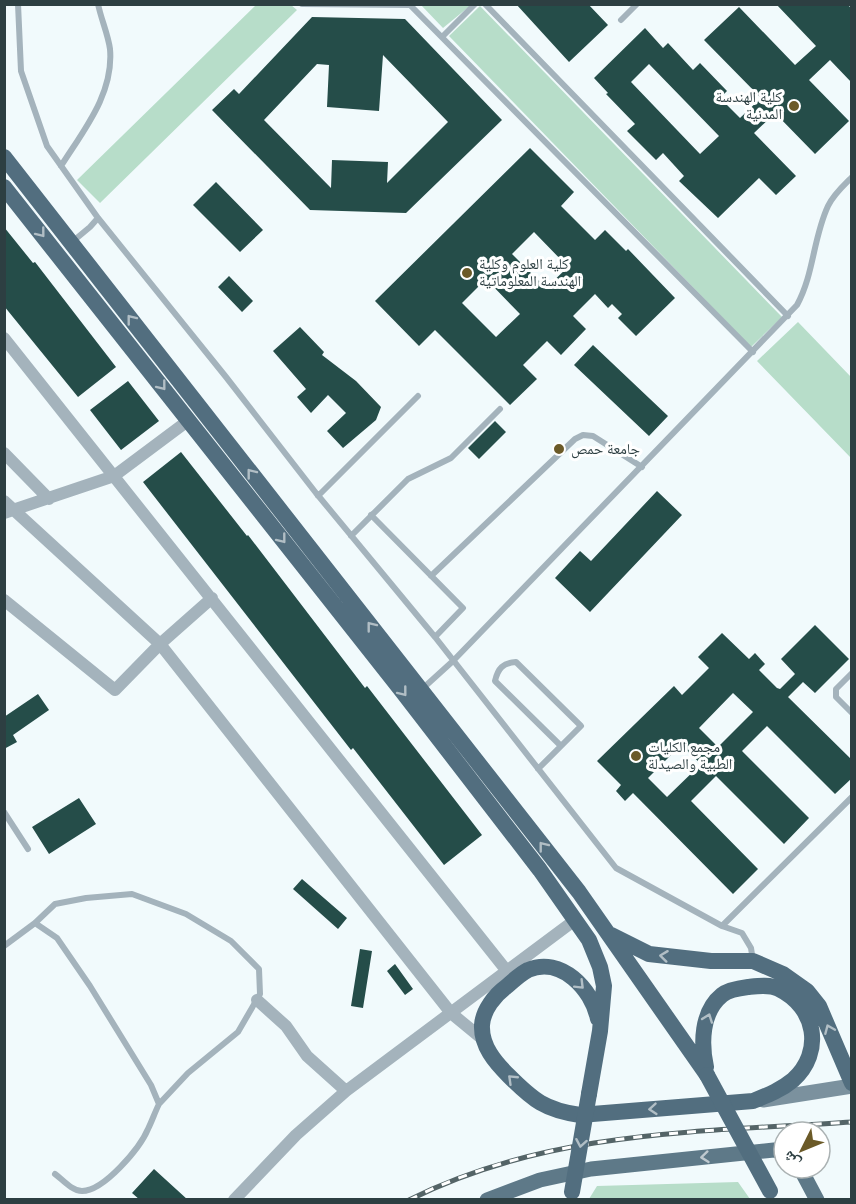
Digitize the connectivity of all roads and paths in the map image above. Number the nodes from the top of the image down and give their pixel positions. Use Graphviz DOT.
graph roads {
  1 [pos="18,4"];
  2 [pos="98,4"];
  3 [pos="302,4"];
  4 [pos="475,4"];
  5 [pos="485,4"];
  6 [pos="637,4"];
  7 [pos="621,20"];
  8 [pos="442,37"];
  9 [pos="4,157"];
  10 [pos="61,166"];
  11 [pos="852,177"];
  12 [pos="4,187"];
  13 [pos="98,218"];
  14 [pos="71,243"];
  15 [pos="788,316"];
  16 [pos="4,338"];
  17 [pos="753,351"];
  18 [pos="418,396"];
  19 [pos="500,409"];
  20 [pos="189,420"];
  21 [pos="4,453"];
  22 [pos="642,467"];
  23 [pos="114,476"];
  24 [pos="318,496"];
  25 [pos="49,499"];
  26 [pos="4,501"];
  27 [pos="10,512"];
  28 [pos="371,515"];
  29 [pos="351,536"];
  30 [pos="431,576"];
  31 [pos="212,598"];
  32 [pos="4,600"];
  33 [pos="435,638"];
  34 [pos="160,644"];
  35 [pos="453,661"];
  36 [pos="852,673"];
  37 [pos="421,690"];
  38 [pos="852,713"];
  39 [pos="561,746"];
  40 [pos="538,769"];
  41 [pos="852,797"];
  42 [pos="4,812"];
  43 [pos="28,849"];
  44 [pos="575,920"];
  45 [pos="35,923"];
  46 [pos="722,926"];
  47 [pos="608,934"];
  48 [pos="4,946"];
  49 [pos="753,961"];
  50 [pos="510,976"];
  51 [pos="257,1000"];
  52 [pos="451,1013"];
  53 [pos="600,1031"];
  54 [pos="485,1041"];
  55 [pos="707,1075"];
  56 [pos="852,1084"];
  57 [pos="346,1091"];
  58 [pos="753,1101"];
  59 [pos="159,1104"];
  60 [pos="772,1149"];
  61 [pos="55,1174"];
  62 [pos="806,1180"];
  63 [pos="570,1197"];
  64 [pos="772,1197"];
  65 [pos="234,1200"];
  66 [pos="487,1200"];
  67 [pos="817,1200"];
  1 -- 10 [label="lane"];
  2 -- 10 [label="lane"];
  3 -- 8 [label="lane"];
  4 -- 8 [label="lane"];
  5 -- 15 [label="lane"];
  6 -- 7 [label="lane"];
  8 -- 17 [label="lane"];
  9 -- 14 [label="highway"];
  10 -- 13 [label="lane"];
  11 -- 15 [label="lane"];
  12 -- 20 [label="highway, one-way"];
  13 -- 14 [label="lane"];
  13 -- 24 [label="lane"];
  37 -- 14 [label="highway, one-way"];
  15 -- 17 [label="lane"];
  16 -- 23 [label="street"];
  17 -- 22 [label="lane"];
  18 -- 24 [label="lane"];
  19 -- 28 [label="lane"];
  20 -- 23 [label="street"];
  20 -- 44 [label="highway, one-way"];
  21 -- 25 [label="street"];
  22 -- 30 [label="lane"];
  22 -- 35 [label="lane"];
  23 -- 25 [label="street"];
  23 -- 31 [label="street"];
  24 -- 29 [label="lane"];
  25 -- 27 [label="street"];
  26 -- 27 [label="street"];
  27 -- 34 [label="street"];
  28 -- 29 [label="lane"];
  28 -- 30 [label="lane"];
  29 -- 33 [label="lane"];
  30 -- 33 [label="lane"];
  31 -- 34 [label="street"];
  31 -- 50 [label="street"];
  32 -- 34 [label="street"];
  33 -- 35 [label="lane"];
  34 -- 52 [label="street"];
  35 -- 37 [label="lane"];
  35 -- 40 [label="lane"];
  36 -- 38 [label="lane"];
  47 -- 37 [label="highway, one-way"];
  39 -- 39 [label="lane"];
  39 -- 40 [label="lane"];
  40 -- 46 [label="lane"];
  41 -- 46 [label="lane"];
  42 -- 43 [label="lane"];
  44 -- 50 [label="street"];
  44 -- 53 [label="highway"];
  45 -- 48 [label="lane"];
  45 -- 51 [label="lane"];
  45 -- 59 [label="lane"];
  46 -- 49 [label="lane"];
  49 -- 47 [label="highway, one-way"];
  47 -- 55 [label="highway"];
  56 -- 49 [label="highway, one-way"];
  50 -- 52 [label="street"];
  50 -- 53 [label="highway, one-way"];
  50 -- 54 [label="highway"];
  51 -- 57 [label="street"];
  51 -- 59 [label="lane"];
  52 -- 54 [label="street"];
  52 -- 57 [label="street"];
  53 -- 63 [label="highway, one-way, bridge"];
  58 -- 54 [label="highway, one-way"];
  55 -- 58 [label="highway, one-way"];
  55 -- 64 [label="highway, bridge"];
  56 -- 58 [label="main road"];
  57 -- 65 [label="street"];
  59 -- 61 [label="lane"];
  60 -- 66 [label="main road, one-way"];
  62 -- 67 [label="main road"];
}
